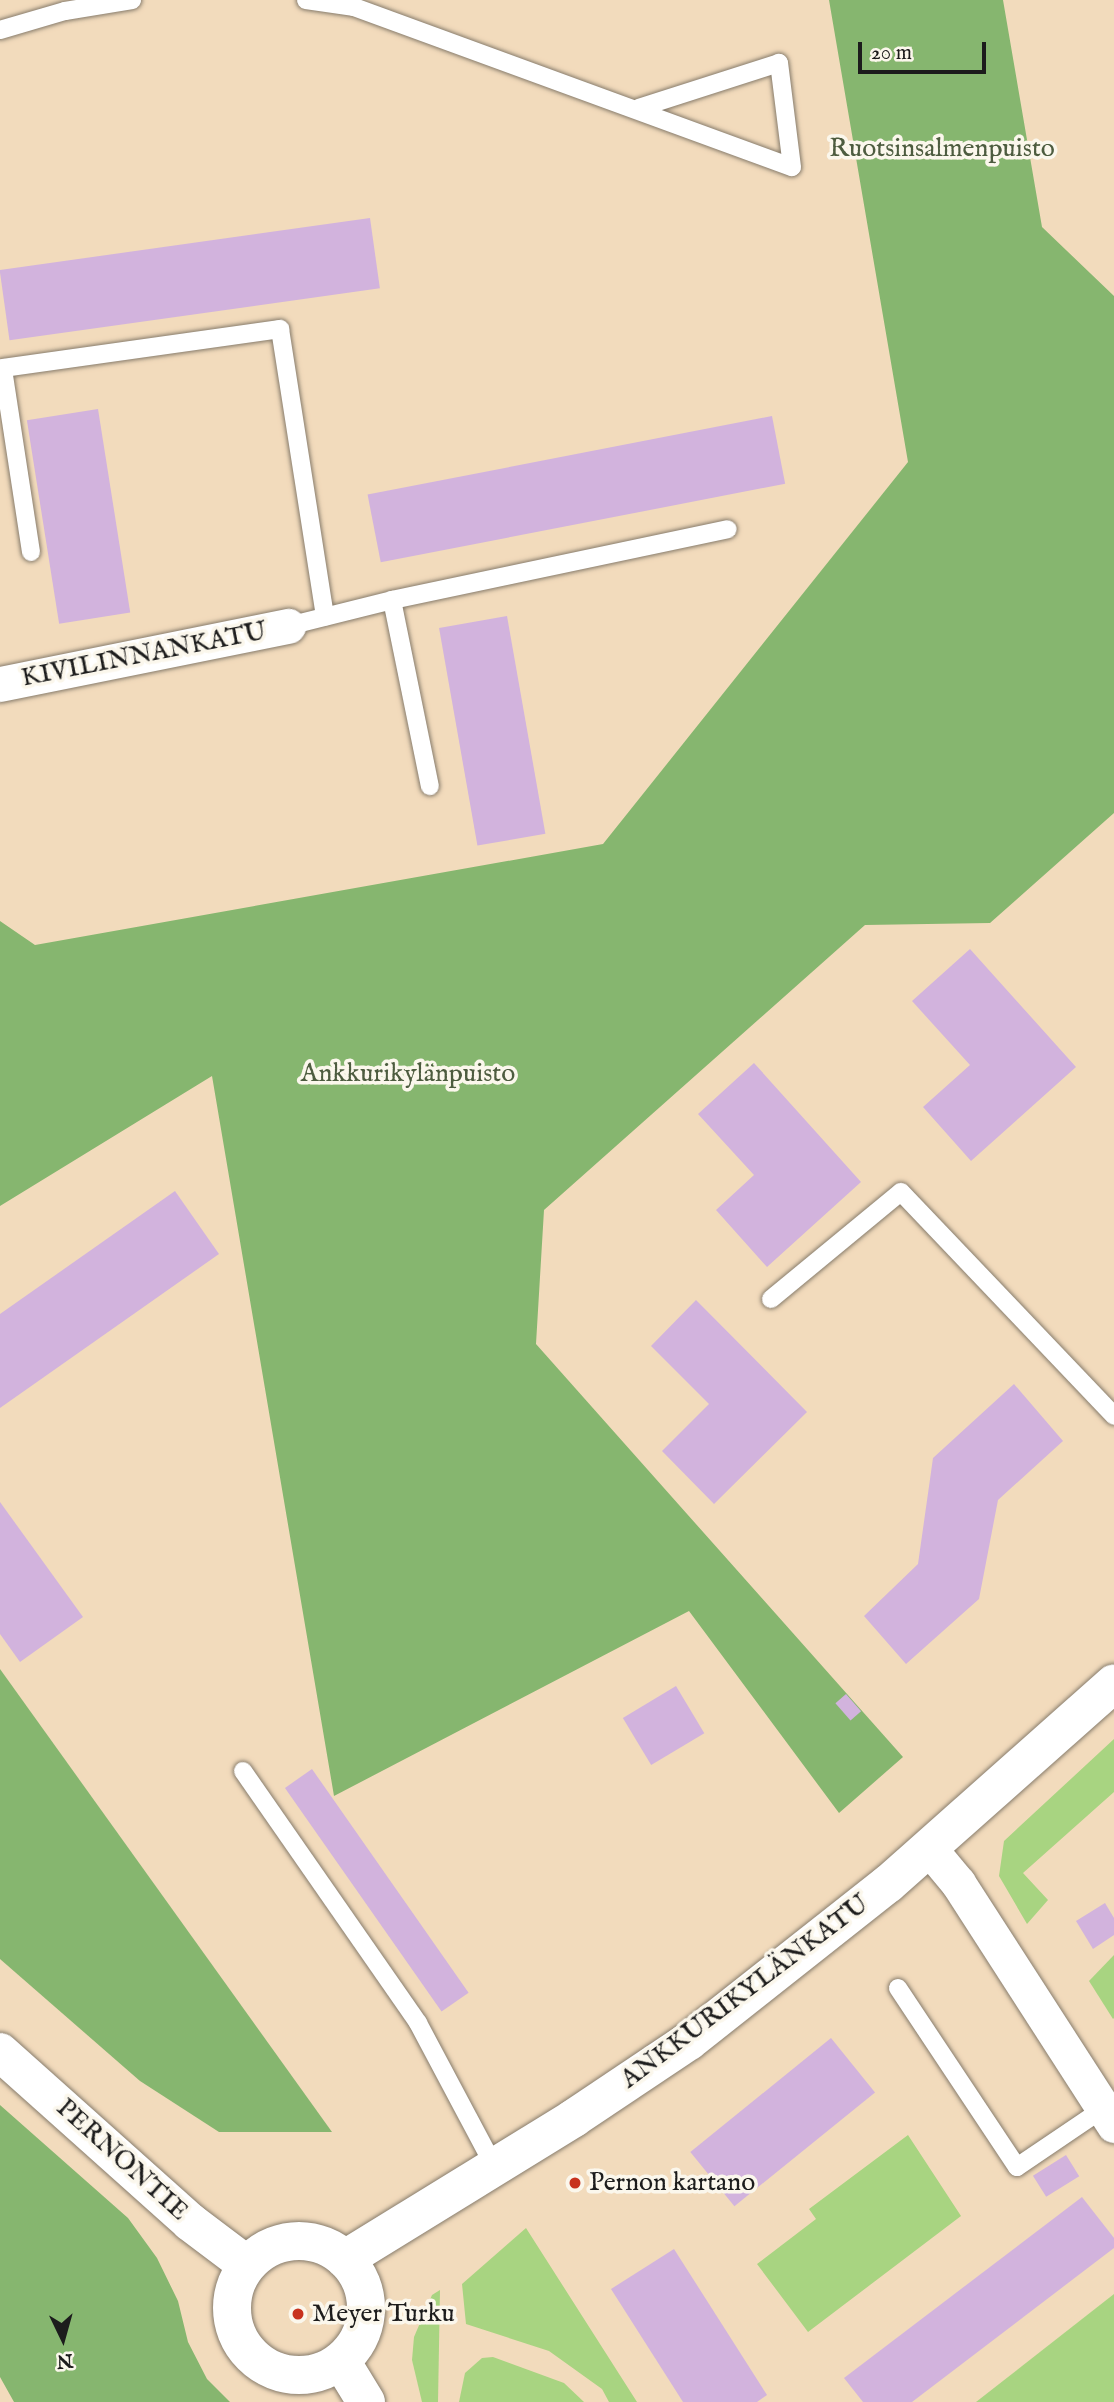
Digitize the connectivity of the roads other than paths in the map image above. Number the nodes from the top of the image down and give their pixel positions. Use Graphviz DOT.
graph roads {
  1 [pos="132,0"];
  2 [pos="306,0"];
  3 [pos="0,30"];
  4 [pos="639,108"];
  5 [pos="728,529"];
  6 [pos="31,552"];
  7 [pos="392,600"];
  8 [pos="325,617"];
  9 [pos="288,626"];
  10 [pos="0,684"];
  11 [pos="430,786"];
  12 [pos="771,1299"];
  13 [pos="1114,1416"];
  14 [pos="1114,1684"];
  15 [pos="243,1771"];
  16 [pos="928,1847"];
  17 [pos="898,1988"];
  18 [pos="0,2052"];
  19 [pos="1109,2116"];
  20 [pos="495,2168"];
  21 [pos="345,2259"];
  22 [pos="247,2265"];
  23 [pos="341,2361"];
  24 [pos="366,2402"];
  1 -- 3 [label="lane"];
  2 -- 4 [label="lane"];
  4 -- 4 [label="lane"];
  5 -- 7 [label="lane"];
  6 -- 8 [label="lane"];
  7 -- 8 [label="lane"];
  7 -- 11 [label="lane"];
  8 -- 9 [label="lane"];
  9 -- 10 [label="street, KIVILINNANKATU"];
  12 -- 13 [label="lane"];
  14 -- 16 [label="street, ANKKURIKYLÄNKATU"];
  15 -- 20 [label="lane"];
  16 -- 19 [label="street"];
  16 -- 20 [label="street, ANKKURIKYLÄNKATU"];
  17 -- 19 [label="lane"];
  18 -- 22 [label="street, PERNONTIE"];
  20 -- 21 [label="street, ANKKURIKYLÄNKATU"];
  21 -- 22 [label="street"];
  21 -- 23 [label="street"];
  22 -- 23 [label="street"];
  23 -- 24 [label="street"];
}
